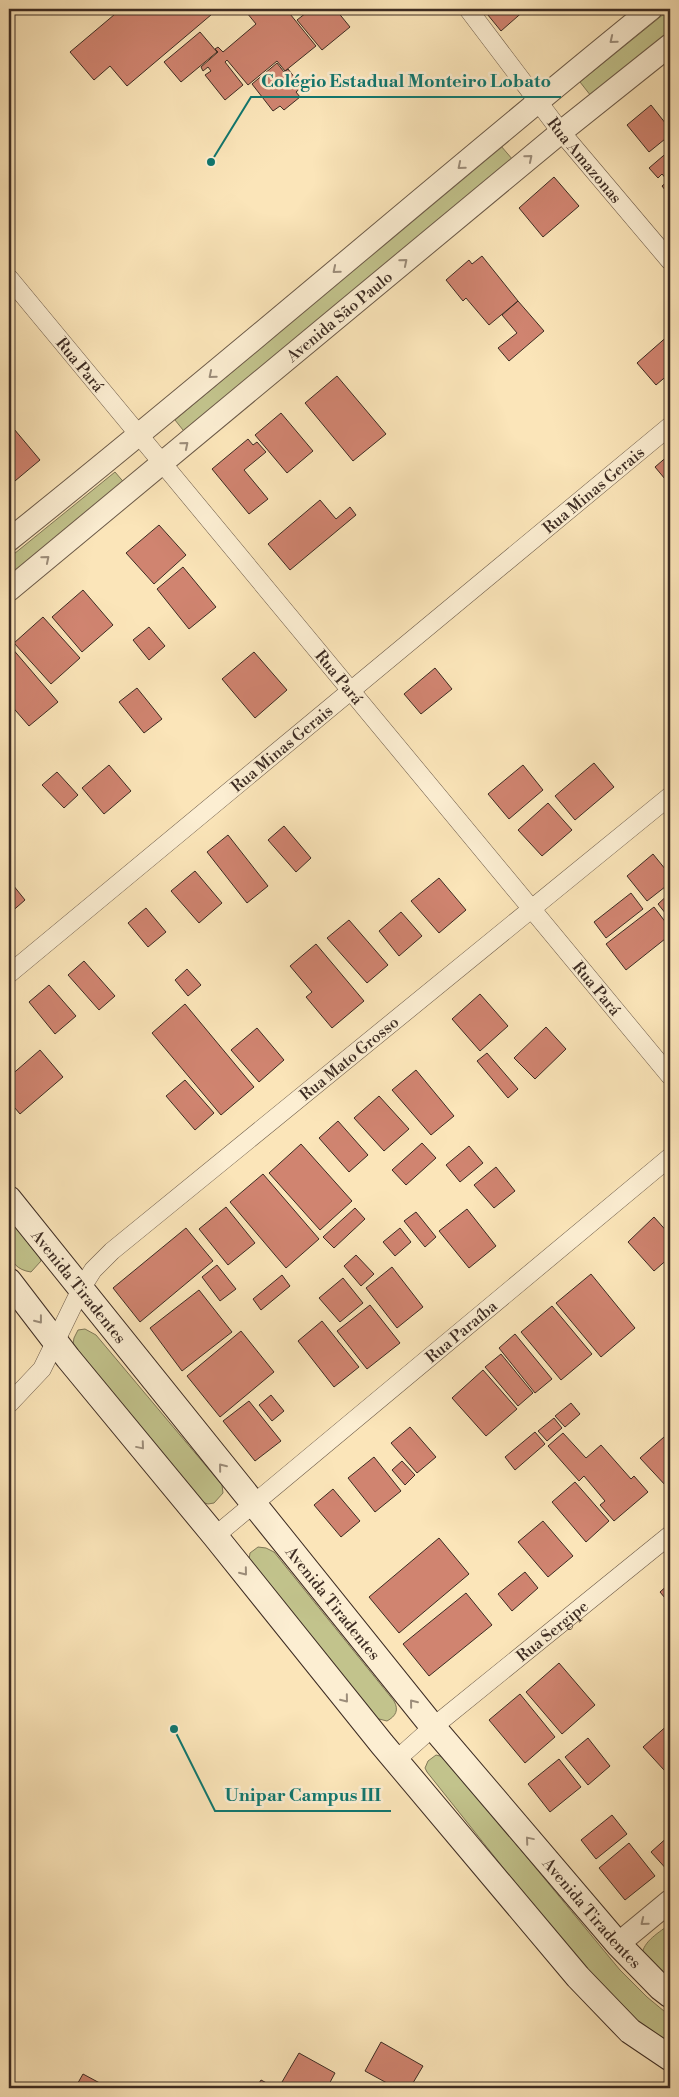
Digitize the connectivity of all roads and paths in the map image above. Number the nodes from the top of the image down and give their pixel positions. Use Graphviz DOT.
graph roads {
  1 [pos="468,9"];
  2 [pos="650,9"];
  3 [pos="670,46"];
  4 [pos="538,100"];
  5 [pos="561,132"];
  6 [pos="670,261"];
  7 [pos="9,278"];
  8 [pos="670,426"];
  9 [pos="140,436"];
  10 [pos="162,464"];
  11 [pos="9,540"];
  12 [pos="9,590"];
  13 [pos="350,691"];
  14 [pos="670,796"];
  15 [pos="532,910"];
  16 [pos="9,974"];
  17 [pos="670,1076"];
  18 [pos="670,1157"];
  19 [pos="9,1199"];
  20 [pos="9,1282"];
  21 [pos="80,1289"];
  22 [pos="56,1343"];
  23 [pos="9,1404"];
  24 [pos="253,1505"];
  25 [pos="670,1535"];
  26 [pos="216,1536"];
  27 [pos="433,1727"];
  28 [pos="395,1761"];
  29 [pos="670,1901"];
  30 [pos="618,1944"];
  31 [pos="670,1995"];
  32 [pos="670,2058"];
  1 -- 4 [label="street, Rua Amazonas"];
  2 -- 4 [label="street, one-way"];
  3 -- 5 [label="street, Avenida São Paulo"];
  4 -- 5 [label="street, Rua Amazonas"];
  4 -- 9 [label="street, one-way"];
  5 -- 6 [label="street, Rua Amazonas"];
  10 -- 5 [label="street, Avenida São Paulo, one-way"];
  7 -- 9 [label="street, Rua Pará"];
  8 -- 13 [label="street, Rua Minas Gerais"];
  9 -- 10 [label="street, Rua Pará"];
  9 -- 11 [label="street"];
  12 -- 10 [label="street, Avenida São Paulo, one-way"];
  10 -- 13 [label="street, Rua Pará"];
  13 -- 15 [label="street, Rua Pará"];
  13 -- 16 [label="street, Rua Minas Gerais"];
  14 -- 15 [label="street, Rua Mato Grosso"];
  15 -- 17 [label="street, Rua Pará"];
  15 -- 21 [label="street, Rua Mato Grosso"];
  18 -- 24 [label="street, Rua Paraíba"];
  19 -- 21 [label="main road, Avenida Tiradentes"];
  20 -- 22 [label="main road, one-way"];
  21 -- 22 [label="street, Rua Mato Grosso"];
  24 -- 21 [label="main road, Avenida Tiradentes, one-way"];
  22 -- 23 [label="street, Rua Mato Grosso"];
  22 -- 26 [label="main road, one-way"];
  24 -- 26 [label="street, Rua Paraíba"];
  27 -- 24 [label="main road, Avenida Tiradentes, one-way"];
  25 -- 27 [label="street, Rua Sergipe"];
  26 -- 28 [label="main road, one-way"];
  27 -- 28 [label="street, Rua Sergipe"];
  30 -- 27 [label="main road, Avenida Tiradentes, one-way"];
  28 -- 32 [label="main road"];
  29 -- 30 [label="street, one-way"];
  30 -- 31 [label="main road, Avenida Tiradentes"];
}
